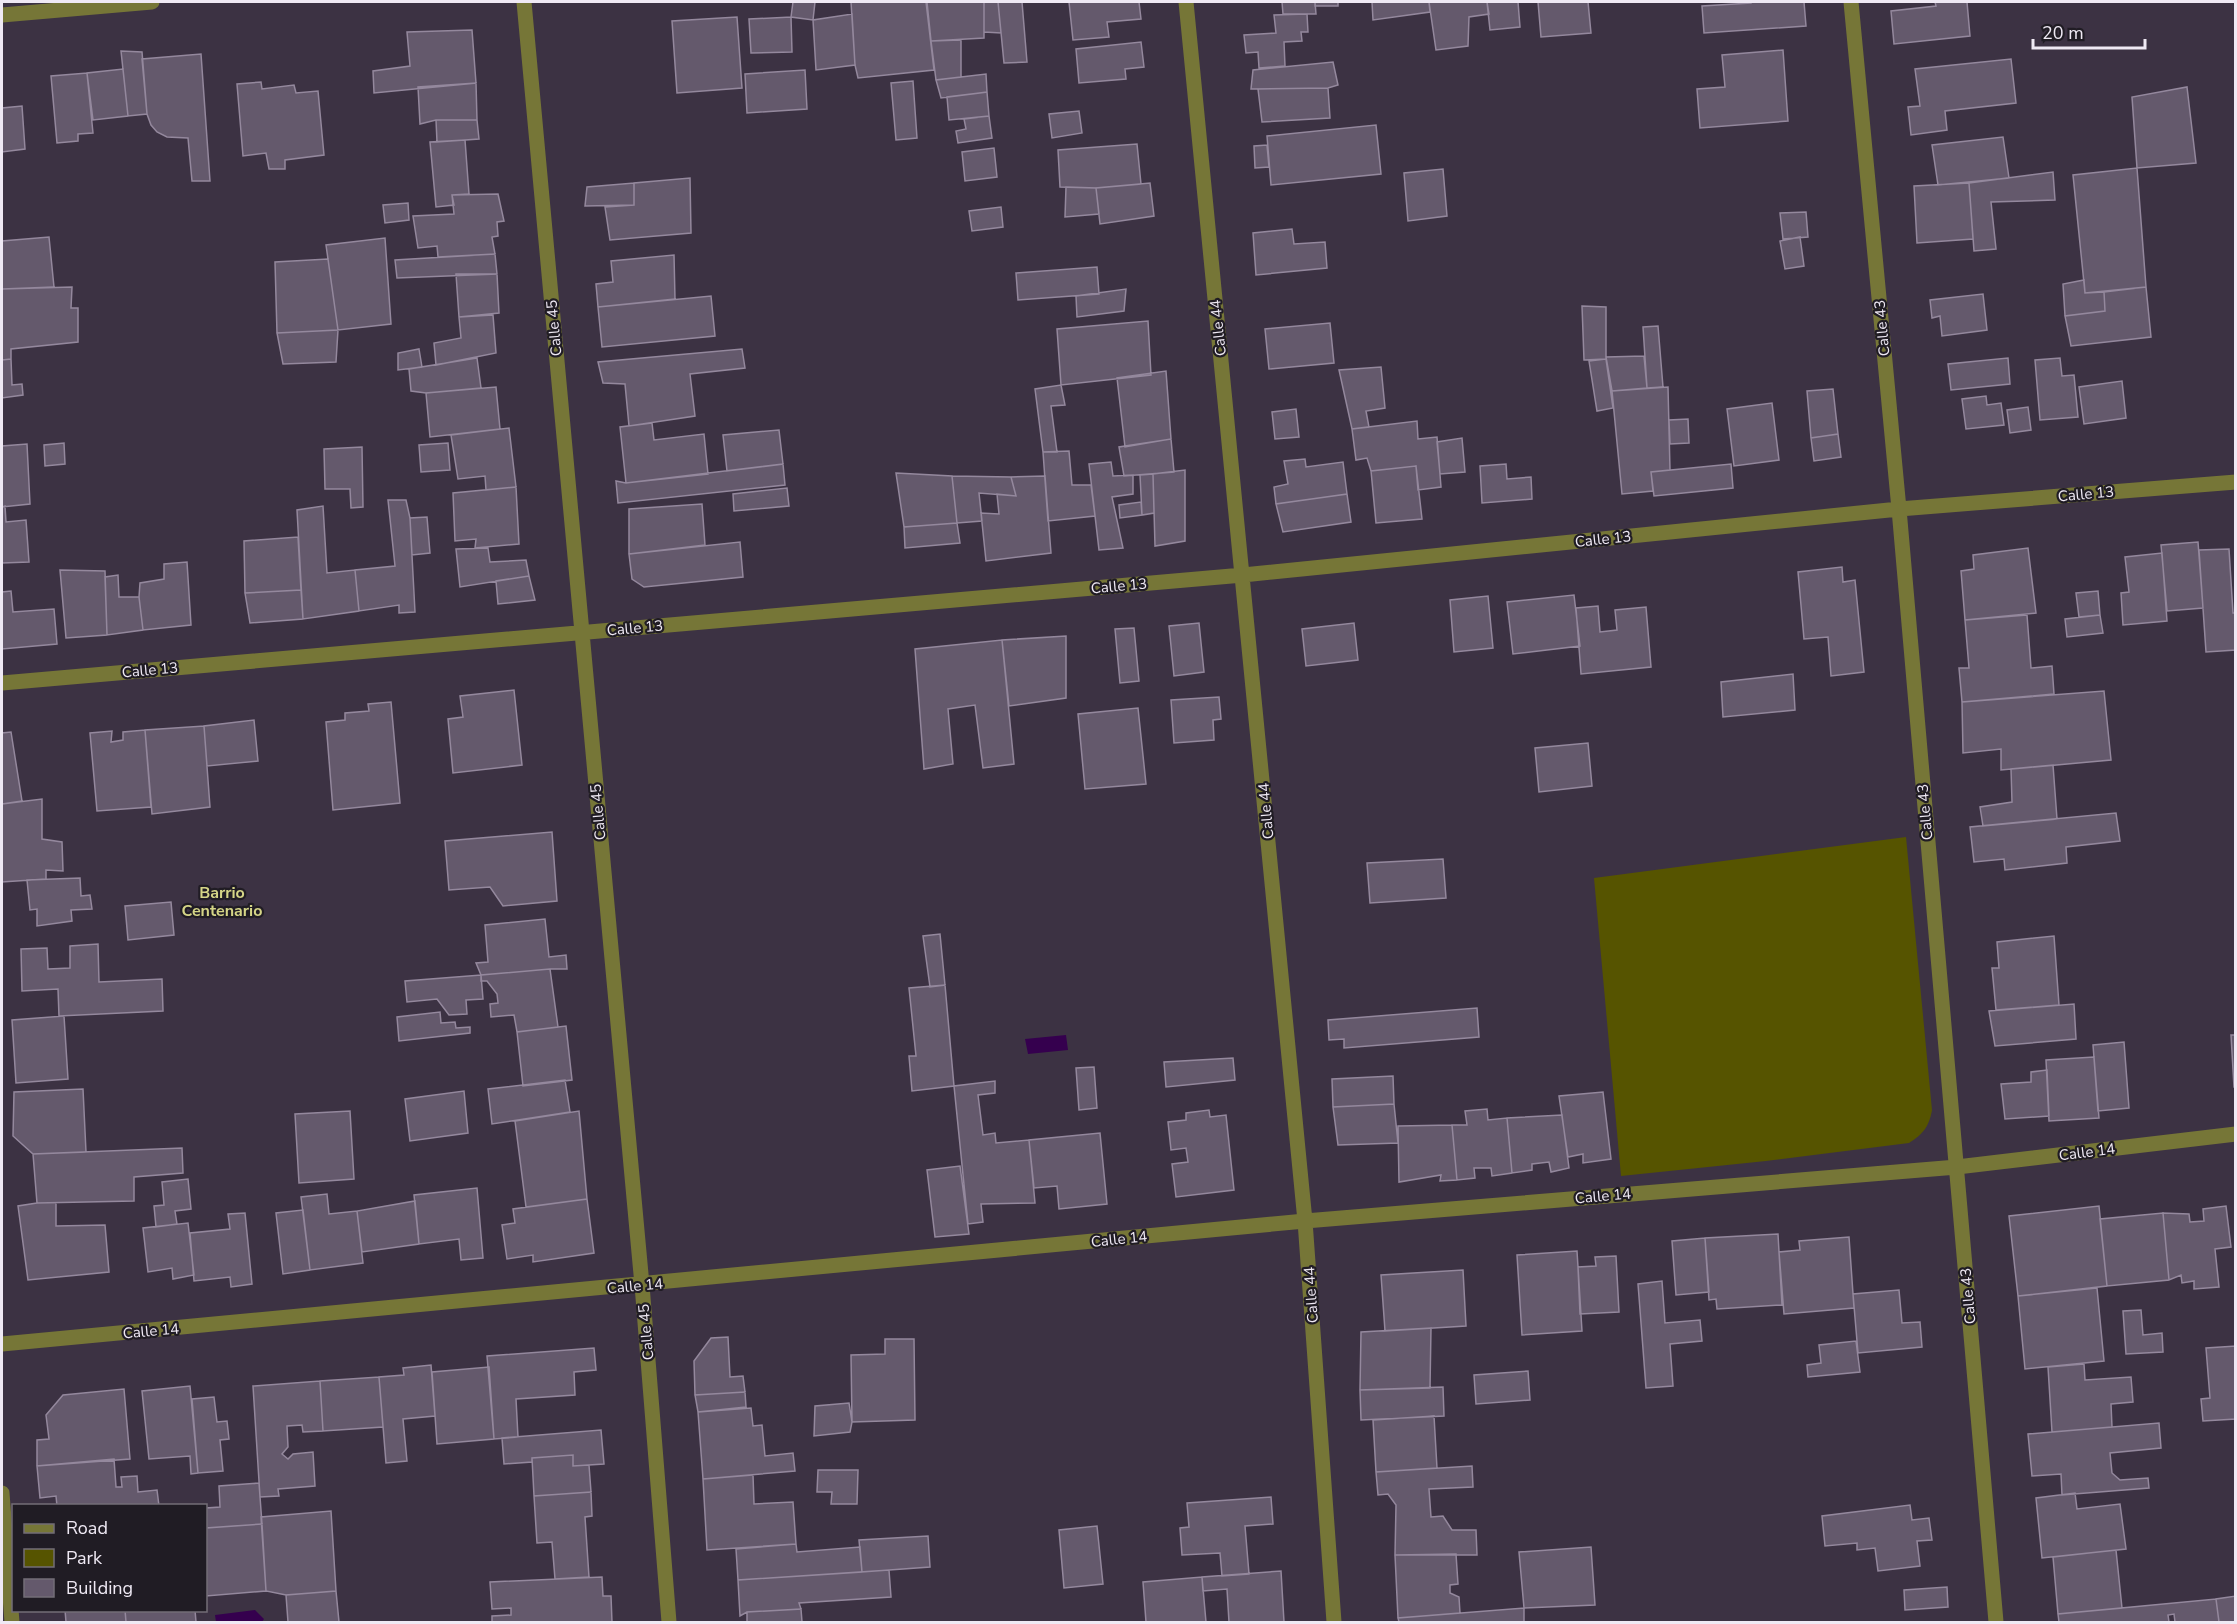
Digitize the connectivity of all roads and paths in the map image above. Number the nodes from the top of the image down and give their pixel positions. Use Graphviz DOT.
graph roads {
  1 [pos="152,2"];
  2 [pos="524,2"];
  3 [pos="1186,2"];
  4 [pos="1851,2"];
  5 [pos="2,15"];
  6 [pos="2235,482"];
  7 [pos="1899,509"];
  8 [pos="1243,575"];
  9 [pos="582,632"];
  10 [pos="2,682"];
  11 [pos="2235,1134"];
  12 [pos="1956,1167"];
  13 [pos="1305,1221"];
  14 [pos="642,1285"];
  15 [pos="2,1344"];
  16 [pos="2,1493"];
  17 [pos="12,1623"];
  18 [pos="669,1623"];
  19 [pos="1334,1623"];
  20 [pos="1996,1623"];
  1 -- 5 [label="street"];
  2 -- 9 [label="street, Calle 45"];
  3 -- 8 [label="street, Calle 44"];
  4 -- 7 [label="street, Calle 43"];
  6 -- 7 [label="street, Calle 13"];
  7 -- 8 [label="street, Calle 13"];
  7 -- 12 [label="street, Calle 43"];
  8 -- 9 [label="street, Calle 13"];
  8 -- 13 [label="street, Calle 44"];
  9 -- 10 [label="street, Calle 13"];
  9 -- 14 [label="street, Calle 45"];
  11 -- 12 [label="street, Calle 14"];
  12 -- 13 [label="street, Calle 14"];
  12 -- 20 [label="street, Calle 43"];
  13 -- 14 [label="street, Calle 14"];
  13 -- 19 [label="street, Calle 44"];
  14 -- 15 [label="street, Calle 14"];
  14 -- 18 [label="street, Calle 45"];
  16 -- 17 [label="street"];
}
